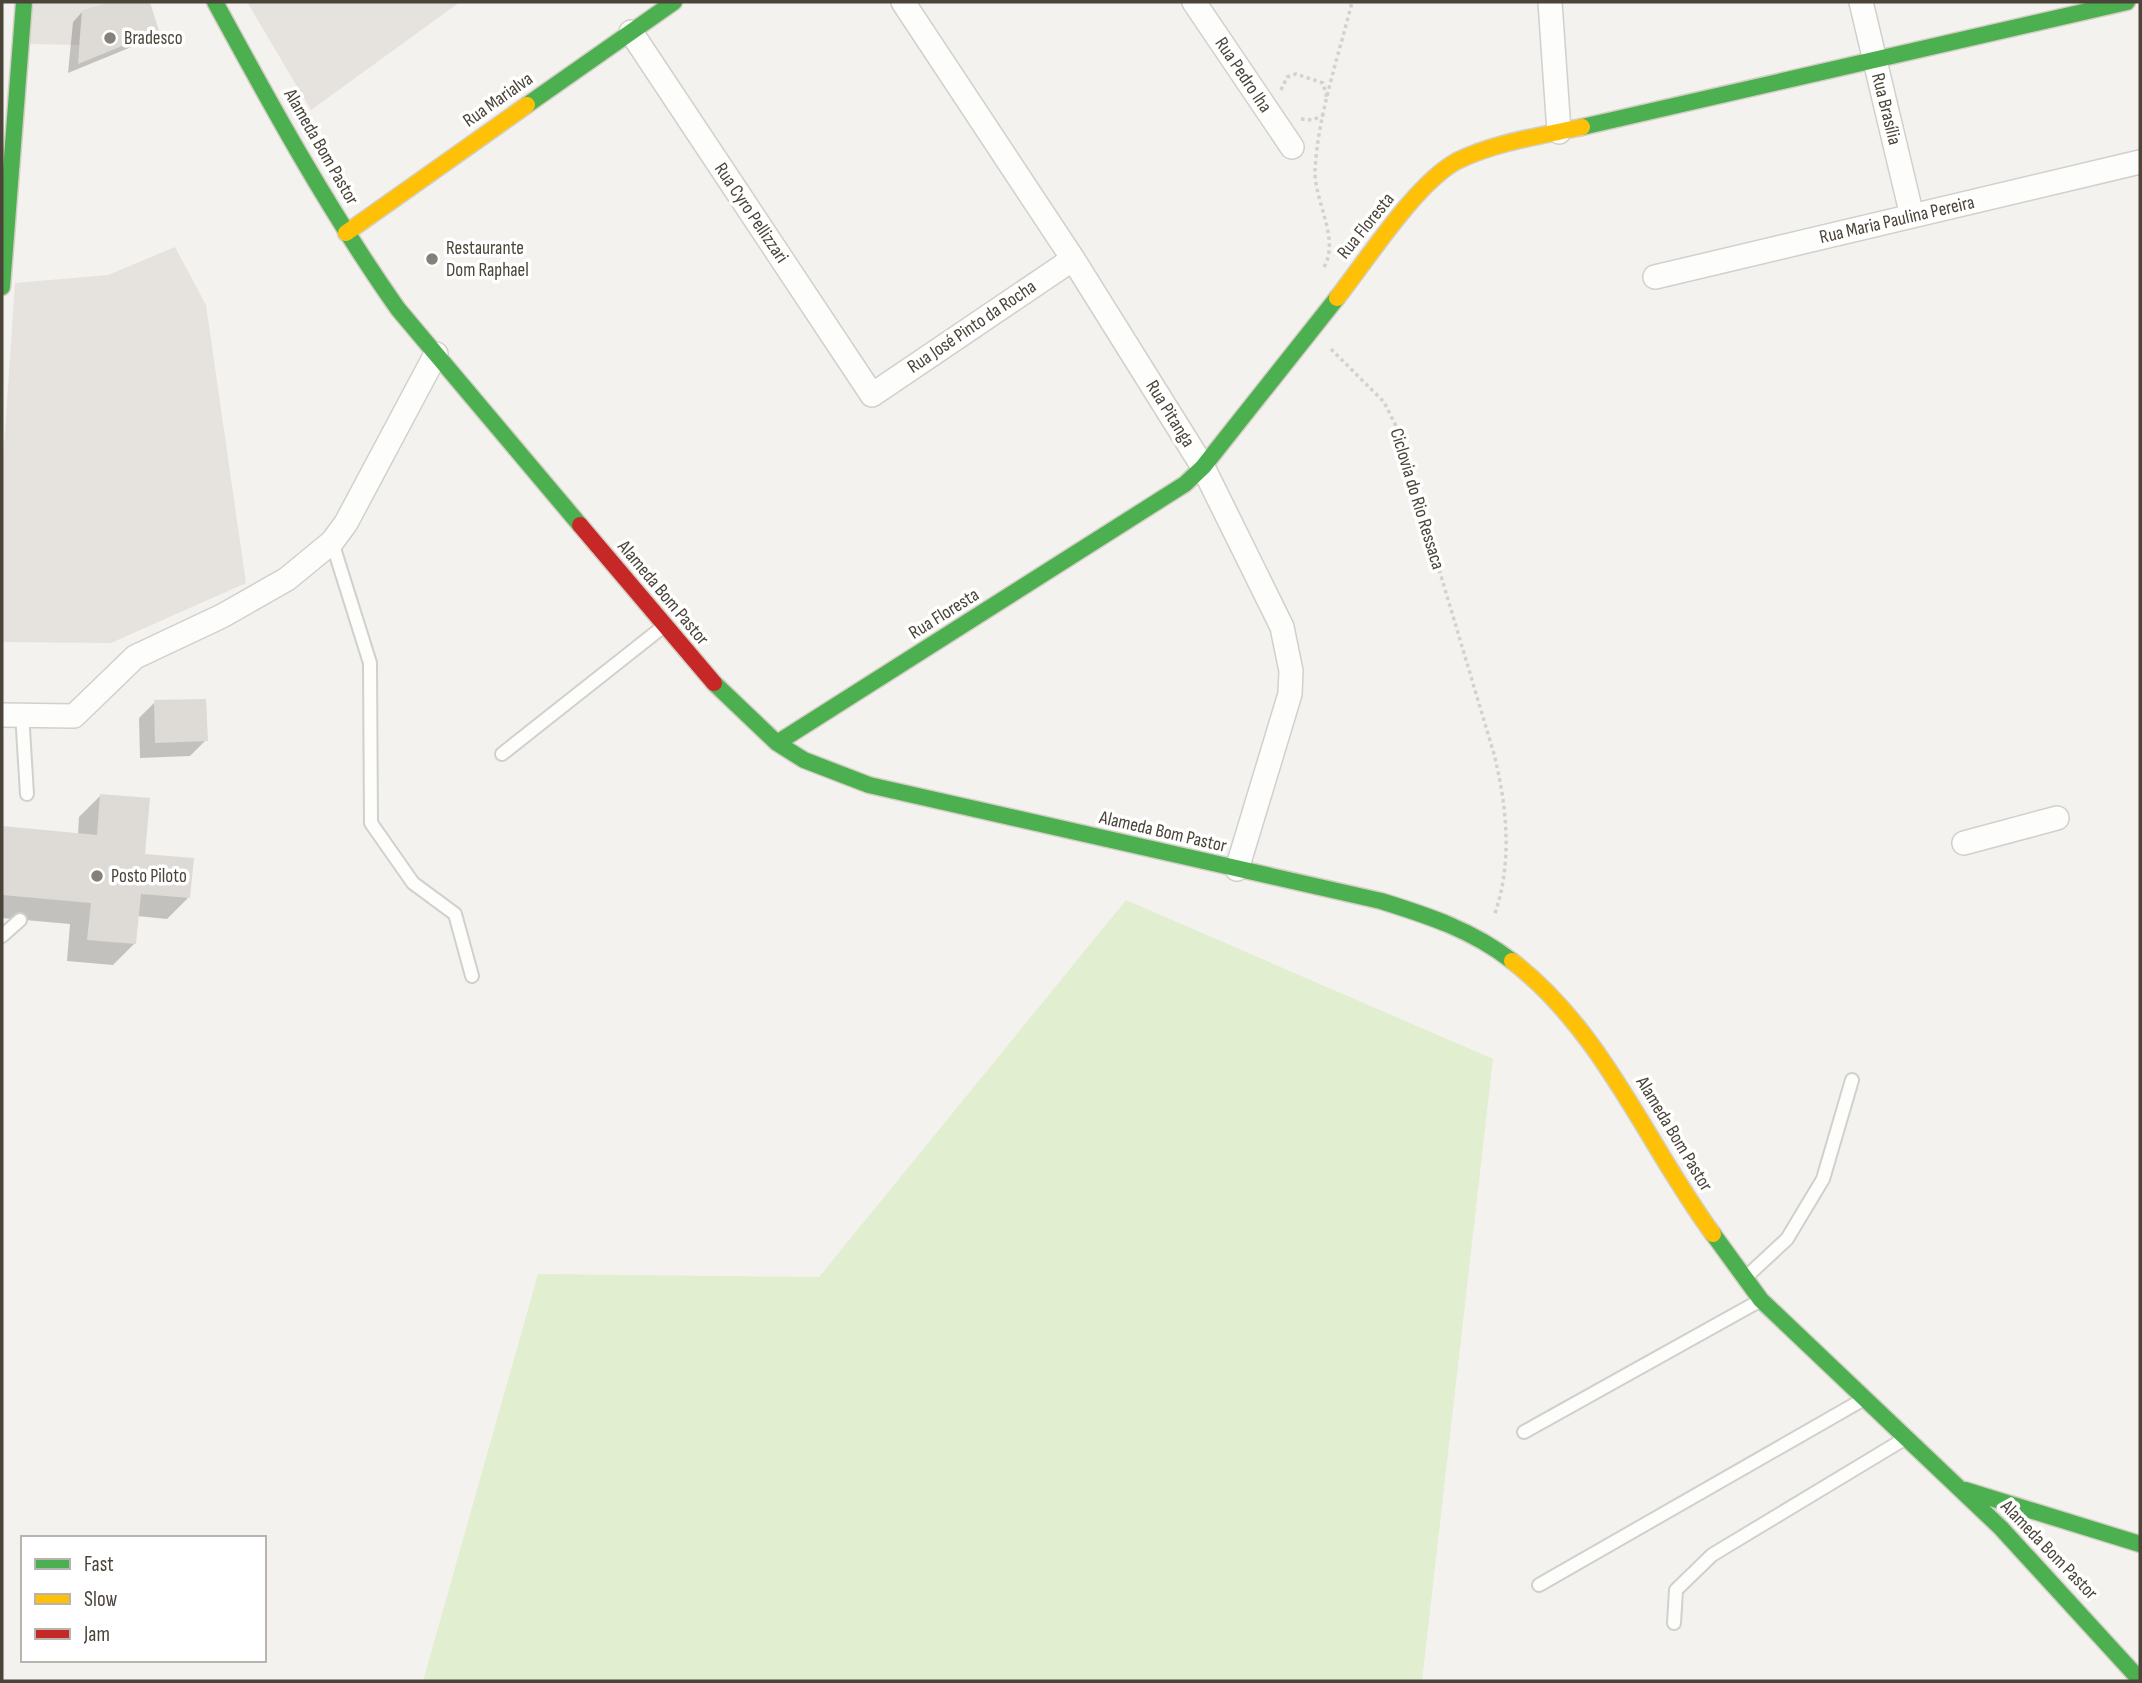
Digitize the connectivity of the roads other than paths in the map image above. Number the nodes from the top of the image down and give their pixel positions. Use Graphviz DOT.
graph roads {
  1 [pos="24,2"];
  2 [pos="215,2"];
  3 [pos="674,2"];
  4 [pos="903,2"];
  5 [pos="1194,2"];
  6 [pos="1550,2"];
  7 [pos="1861,2"];
  8 [pos="2125,2"];
  9 [pos="631,32"];
  10 [pos="1875,60"];
  11 [pos="1559,132"];
  12 [pos="1292,147"];
  13 [pos="2140,162"];
  14 [pos="1912,216"];
  15 [pos="346,233"];
  16 [pos="1073,260"];
  17 [pos="1655,277"];
  18 [pos="2,287"];
  19 [pos="436,354"];
  20 [pos="872,395"];
  21 [pos="1203,467"];
  22 [pos="332,542"];
  23 [pos="664,626"];
  24 [pos="12,714"];
  25 [pos="777,743"];
  26 [pos="502,754"];
  27 [pos="27,794"];
  28 [pos="2057,818"];
  29 [pos="1964,843"];
  30 [pos="1237,869"];
  31 [pos="20,920"];
  32 [pos="2,936"];
  33 [pos="472,976"];
  34 [pos="1852,1080"];
  35 [pos="1744,1278"];
  36 [pos="1761,1300"];
  37 [pos="1864,1399"];
  38 [pos="1524,1432"];
  39 [pos="1906,1438"];
  40 [pos="1961,1489"];
  41 [pos="2140,1544"];
  42 [pos="1539,1585"];
  43 [pos="1674,1623"];
  44 [pos="2140,1680"];
  1 -- 18 [label="main road"];
  2 -- 15 [label="main road, Alameda Bom Pastor"];
  3 -- 9 [label="main road, Rua Marialva"];
  4 -- 16 [label="street, Rua Pitanga"];
  5 -- 12 [label="street, Rua Pedro Iha"];
  6 -- 11 [label="street"];
  7 -- 10 [label="street, Rua Brasília"];
  8 -- 10 [label="main road, Rua Floresta"];
  9 -- 15 [label="main road, Rua Marialva"];
  9 -- 20 [label="street, Rua Cyro Pellizzari"];
  10 -- 11 [label="main road, Rua Floresta"];
  10 -- 14 [label="street, Rua Brasília"];
  11 -- 21 [label="main road, Rua Floresta"];
  13 -- 14 [label="street, Rua Maria Paulina Pereira"];
  14 -- 17 [label="street, Rua Maria Paulina Pereira"];
  15 -- 19 [label="main road, Alameda Bom Pastor"];
  16 -- 20 [label="street, Rua José Pinto da Rocha"];
  16 -- 21 [label="street, Rua Pitanga"];
  19 -- 22 [label="street"];
  19 -- 23 [label="main road, Alameda Bom Pastor"];
  21 -- 25 [label="main road, Rua Floresta"];
  21 -- 30 [label="street, Rua Pitanga"];
  22 -- 24 [label="street"];
  22 -- 33 [label="lane"];
  23 -- 25 [label="main road, Alameda Bom Pastor"];
  23 -- 26 [label="lane"];
  24 -- 27 [label="lane"];
  25 -- 30 [label="main road, Alameda Bom Pastor"];
  28 -- 29 [label="street"];
  30 -- 35 [label="main road, Alameda Bom Pastor"];
  31 -- 32 [label="lane"];
  34 -- 35 [label="lane"];
  35 -- 36 [label="main road, Alameda Bom Pastor"];
  36 -- 37 [label="main road, Alameda Bom Pastor"];
  36 -- 38 [label="lane"];
  37 -- 39 [label="main road, Alameda Bom Pastor"];
  37 -- 42 [label="lane"];
  39 -- 40 [label="main road, Alameda Bom Pastor"];
  39 -- 43 [label="lane"];
  40 -- 41 [label="main road"];
  40 -- 44 [label="main road, Alameda Bom Pastor"];
}
